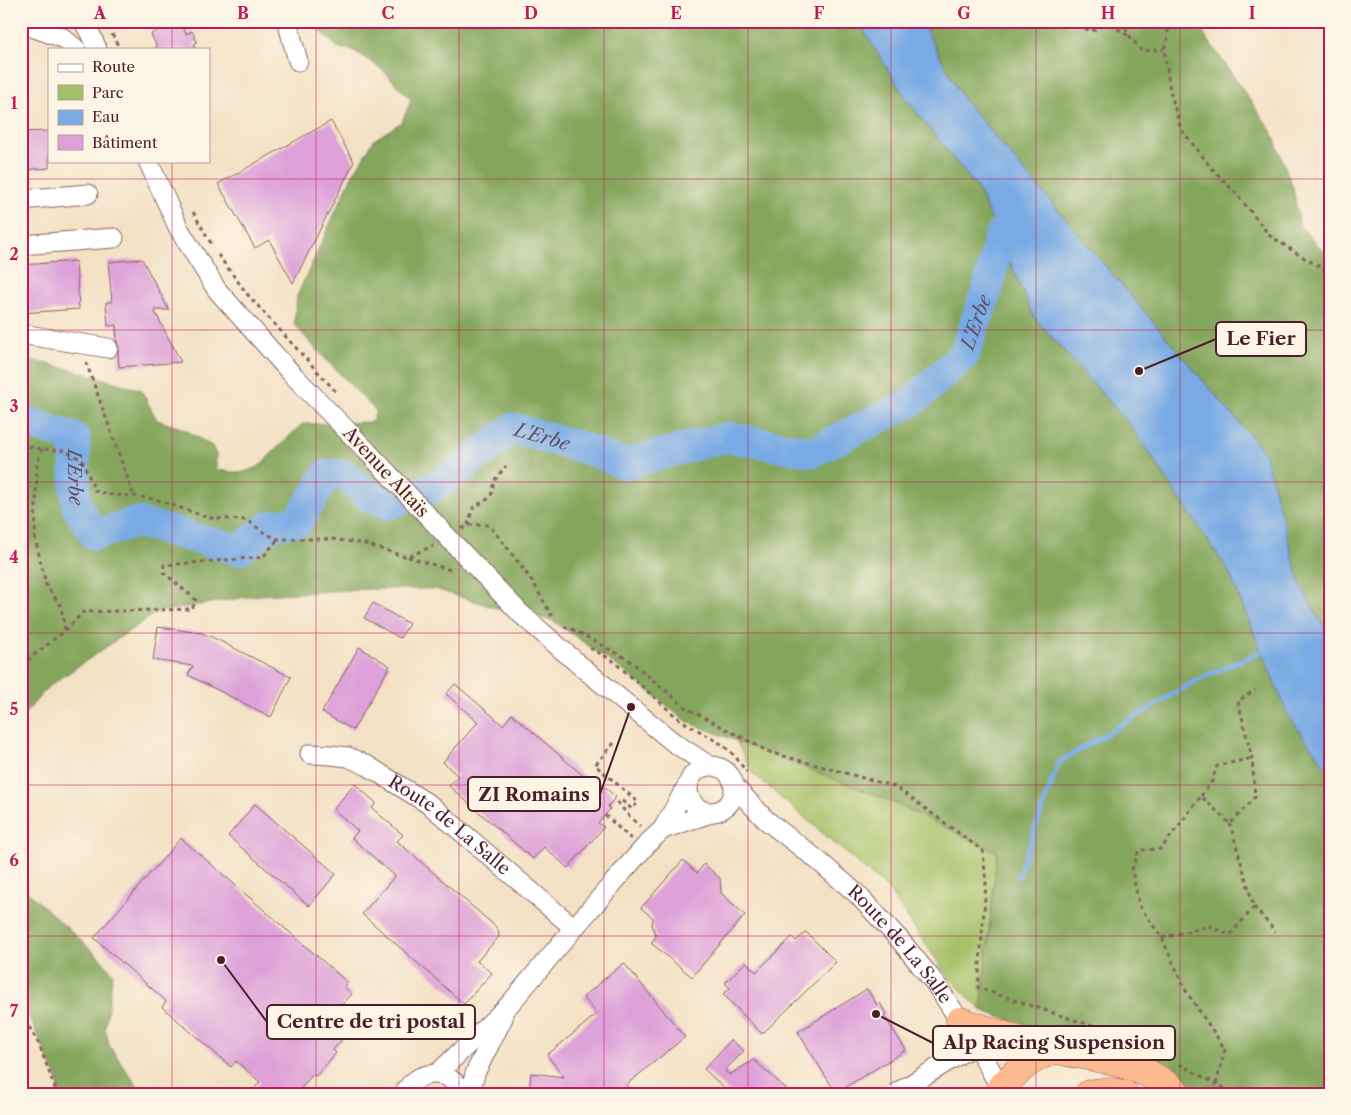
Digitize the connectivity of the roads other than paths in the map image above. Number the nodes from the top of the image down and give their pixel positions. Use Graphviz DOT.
graph roads {
  1 [pos="83,21"];
  2 [pos="287,21"];
  3 [pos="22,22"];
  4 [pos="75,48"];
  5 [pos="97,48"];
  6 [pos="298,61"];
  7 [pos="148,162"];
  8 [pos="88,194"];
  9 [pos="21,200"];
  10 [pos="114,238"];
  11 [pos="21,245"];
  12 [pos="21,334"];
  13 [pos="108,348"];
  14 [pos="673,742"];
  15 [pos="310,754"];
  16 [pos="708,765"];
  17 [pos="740,779"];
  18 [pos="688,783"];
  19 [pos="717,811"];
  20 [pos="766,820"];
  21 [pos="653,839"];
  22 [pos="574,928"];
  23 [pos="509,1005"];
  24 [pos="960,1021"];
  25 [pos="976,1044"];
  26 [pos="1055,1050"];
  27 [pos="437,1074"];
  28 [pos="1002,1090"];
  29 [pos="404,1094"];
  30 [pos="464,1094"];
  31 [pos="469,1094"];
  32 [pos="896,1094"];
  33 [pos="1089,1094"];
  34 [pos="1124,1094"];
  35 [pos="1178,1094"];
  1 -- 5 [label="street"];
  2 -- 6 [label="street"];
  3 -- 4 [label="street"];
  7 -- 14 [label="street, Avenue Altaïs, bridge"];
  8 -- 9 [label="street"];
  10 -- 11 [label="street"];
  12 -- 13 [label="street"];
  14 -- 16 [label="street, Avenue Altaïs"];
  14 -- 18 [label="street, Avenue Altaïs"];
  15 -- 22 [label="street, Route de La Salle"];
  16 -- 17 [label="street"];
  16 -- 18 [label="street"];
  17 -- 19 [label="street"];
  17 -- 20 [label="street, Route de La Salle"];
  18 -- 19 [label="street"];
  18 -- 21 [label="street"];
  19 -- 20 [label="street, Route de La Salle"];
  19 -- 21 [label="street"];
  20 -- 24 [label="street, Route de La Salle"];
  21 -- 22 [label="street"];
  22 -- 23 [label="street"];
  23 -- 27 [label="street"];
  23 -- 31 [label="street"];
  24 -- 25 [label="street, Route de La Salle"];
  24 -- 26 [label="highway"];
  25 -- 28 [label="street, Route de La Salle"];
  25 -- 32 [label="street"];
  26 -- 28 [label="highway"];
  26 -- 35 [label="highway"];
  27 -- 29 [label="street"];
  27 -- 30 [label="street"];
  33 -- 34 [label="highway"];
}
